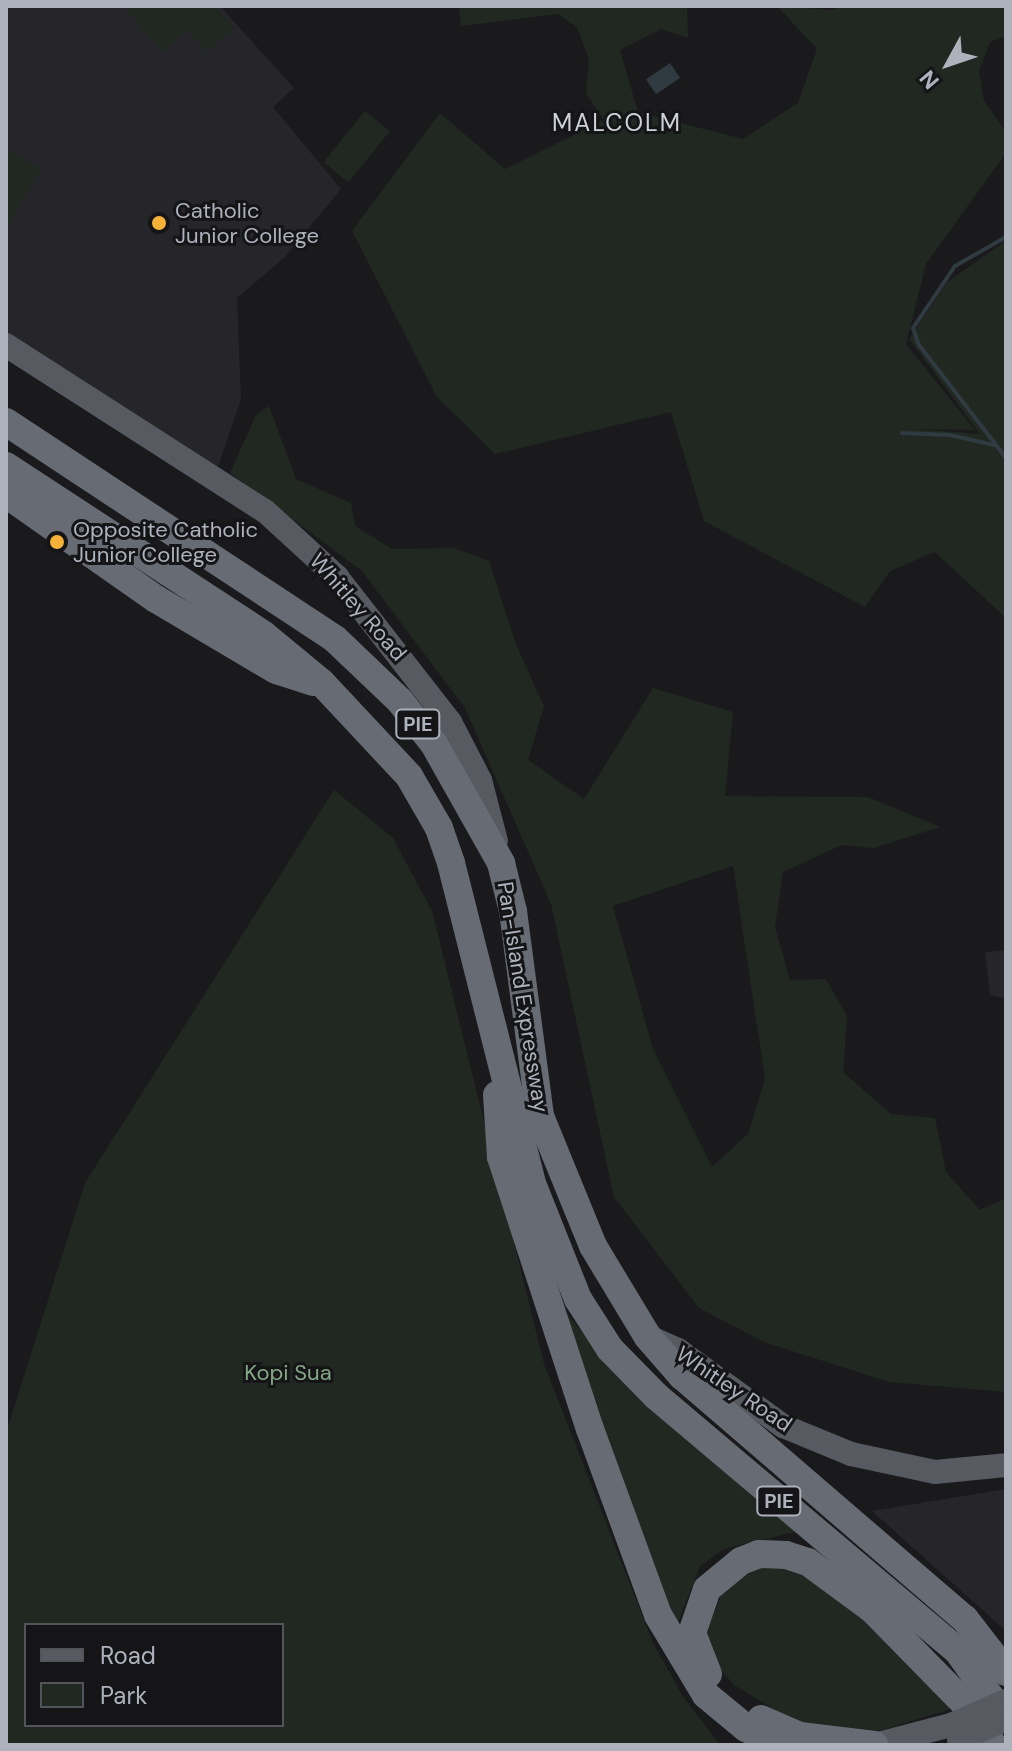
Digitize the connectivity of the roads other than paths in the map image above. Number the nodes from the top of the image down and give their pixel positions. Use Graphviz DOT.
graph roads {
  1 [pos="6,345"];
  2 [pos="6,422"];
  3 [pos="6,466"];
  4 [pos="6,494"];
  5 [pos="322,683"];
  6 [pos="501,863"];
  7 [pos="491,1019"];
  8 [pos="648,1337"];
  9 [pos="1006,1465"];
  10 [pos="1006,1672"];
  11 [pos="1006,1701"];
  12 [pos="723,1711"];
  13 [pos="1006,1719"];
  14 [pos="951,1737"];
  15 [pos="742,1745"];
  16 [pos="780,1745"];
  17 [pos="874,1745"];
  18 [pos="993,1745"];
  1 -- 6 [label="main road, Whitley Road"];
  2 -- 6 [label="highway, Pan-Island Expressway / PIE"];
  3 -- 5 [label="highway, Pan-Island Expressway / PIE"];
  4 -- 5 [label="highway"];
  5 -- 7 [label="highway, Pan-Island Expressway / PIE"];
  6 -- 8 [label="highway, Pan-Island Expressway / PIE"];
  7 -- 12 [label="highway"];
  7 -- 13 [label="highway, Pan-Island Expressway / PIE"];
  8 -- 9 [label="main road, Whitley Road"];
  8 -- 10 [label="highway, Pan-Island Expressway / PIE"];
  11 -- 14 [label="main road, bridge"];
  12 -- 15 [label="highway"];
  12 -- 16 [label="highway"];
  13 -- 14 [label="main road, bridge"];
  14 -- 17 [label="main road"];
  17 -- 18 [label="highway"];
}
